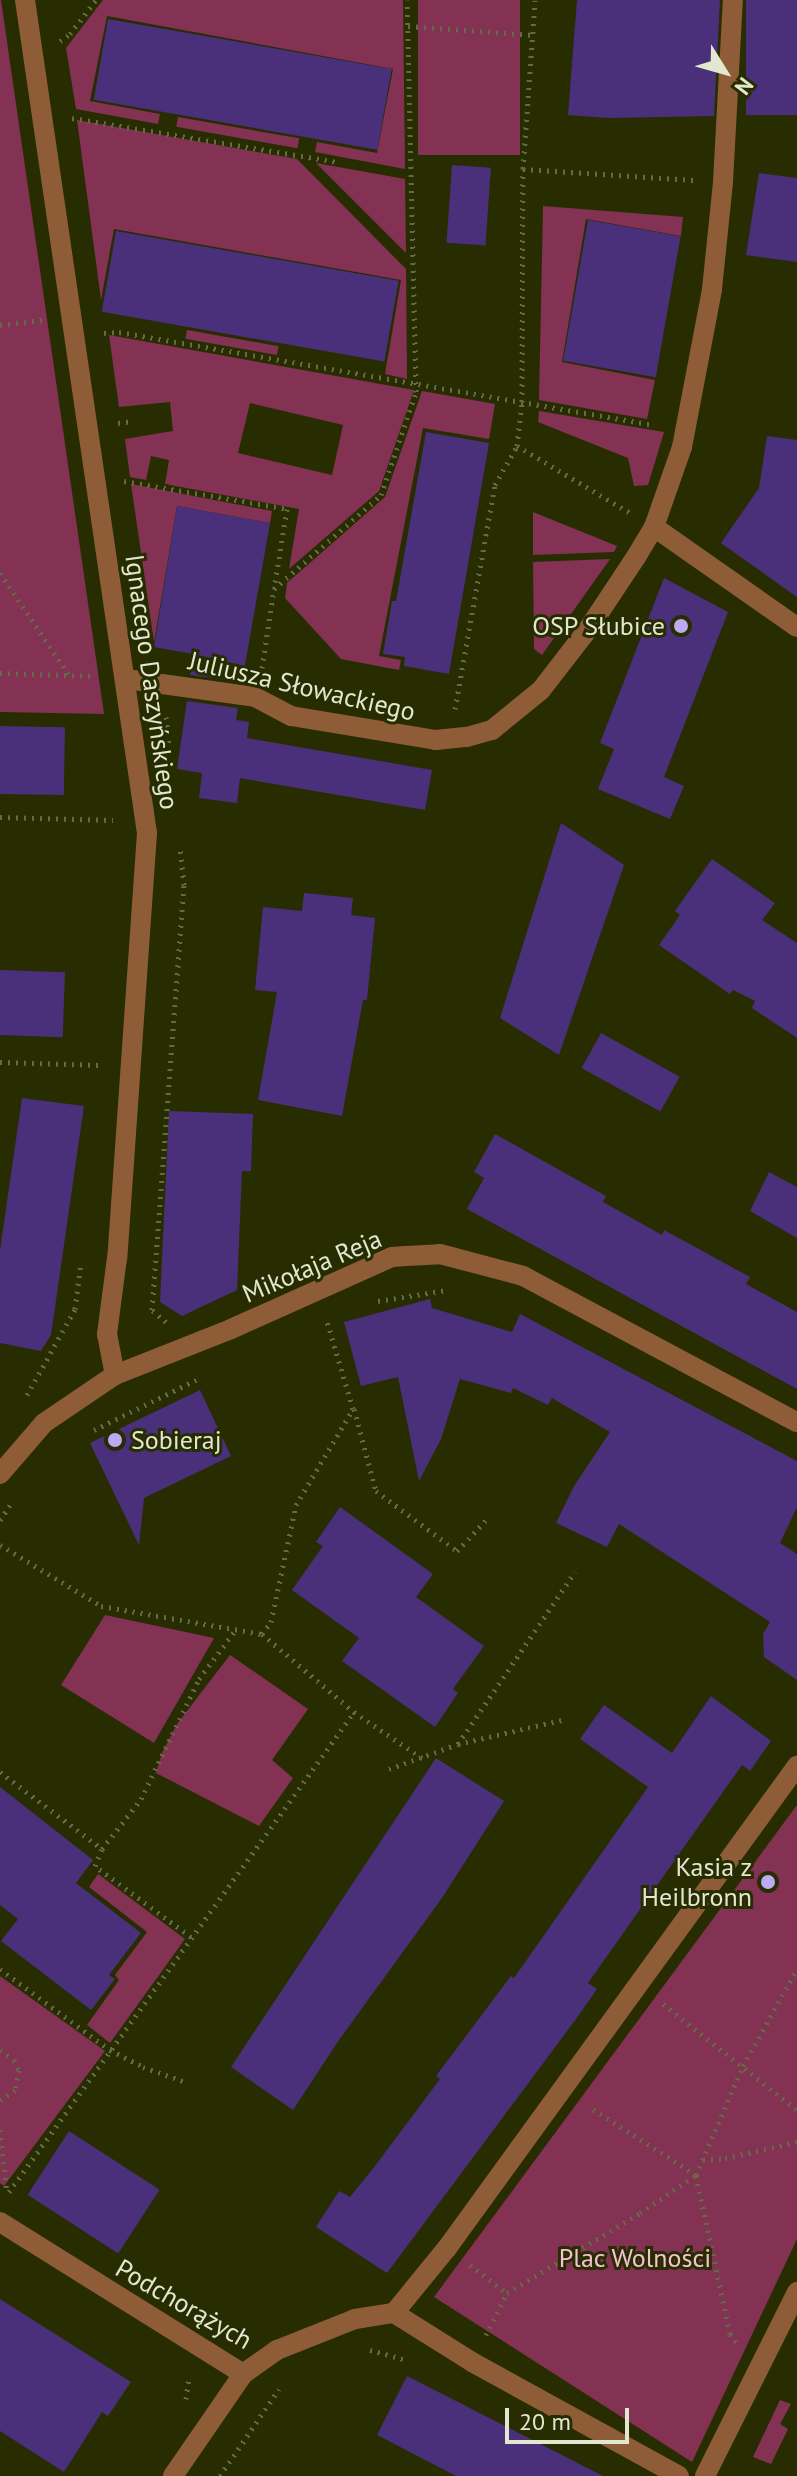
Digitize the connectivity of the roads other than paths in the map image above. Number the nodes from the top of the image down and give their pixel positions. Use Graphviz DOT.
graph roads {
  1 [pos="25,0"];
  2 [pos="733,0"];
  3 [pos="654,527"];
  4 [pos="797,627"];
  5 [pos="126,679"];
  6 [pos="115,1375"];
  7 [pos="797,1422"];
  8 [pos="0,1474"];
  9 [pos="797,1766"];
  10 [pos="0,2222"];
  11 [pos="797,2292"];
  12 [pos="394,2313"];
  13 [pos="243,2374"];
  14 [pos="173,2476"];
  15 [pos="679,2476"];
  16 [pos="705,2476"];
  1 -- 5 [label="street, Ignacego Daszyńskiego"];
  2 -- 3 [label="street, Juliusza Słowackiego"];
  3 -- 4 [label="street"];
  3 -- 5 [label="street, Juliusza Słowackiego"];
  5 -- 6 [label="street, Ignacego Daszyńskiego"];
  6 -- 7 [label="street, Mikołaja Reja"];
  6 -- 8 [label="street, Mikołaja Reja"];
  9 -- 12 [label="street"];
  10 -- 13 [label="street, Podchorążych"];
  11 -- 16 [label="street"];
  12 -- 13 [label="street, Podchorążych"];
  12 -- 15 [label="street"];
  13 -- 14 [label="street"];
}
